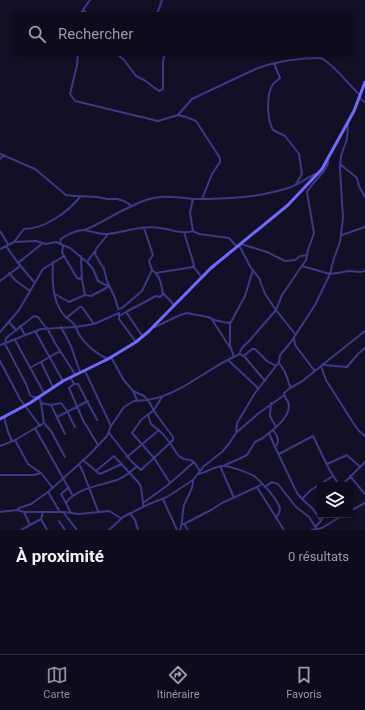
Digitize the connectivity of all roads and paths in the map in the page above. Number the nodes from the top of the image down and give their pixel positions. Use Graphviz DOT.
graph roads {
  1 [pos="90,0"];
  2 [pos="162,0"];
  3 [pos="83,10"];
  4 [pos="86,12"];
  5 [pos="159,12"];
  6 [pos="78,56"];
  7 [pos="119,56"];
  8 [pos="164,56"];
  9 [pos="276,63"];
  10 [pos="365,82"];
  11 [pos="360,97"];
  12 [pos="365,102"];
  13 [pos="178,115"];
  14 [pos="348,122"];
  15 [pos="0,154"];
  16 [pos="4,155"];
  17 [pos="0,159"];
  18 [pos="328,160"];
  19 [pos="340,164"];
  20 [pos="318,174"];
  21 [pos="294,186"];
  22 [pos="80,196"];
  23 [pos="365,197"];
  24 [pos="193,199"];
  25 [pos="202,199"];
  26 [pos="132,206"];
  27 [pos="365,227"];
  28 [pos="143,228"];
  29 [pos="83,230"];
  30 [pos="193,230"];
  31 [pos="0,231"];
  32 [pos="184,232"];
  33 [pos="108,234"];
  34 [pos="342,235"];
  35 [pos="14,242"];
  36 [pos="43,243"];
  37 [pos="60,244"];
  38 [pos="7,245"];
  39 [pos="239,245"];
  40 [pos="63,246"];
  41 [pos="96,249"];
  42 [pos="0,250"];
  43 [pos="307,255"];
  44 [pos="64,256"];
  45 [pos="80,256"];
  46 [pos="53,262"];
  47 [pos="87,262"];
  48 [pos="18,265"];
  49 [pos="194,266"];
  50 [pos="302,266"];
  51 [pos="152,270"];
  52 [pos="253,270"];
  53 [pos="365,271"];
  54 [pos="9,273"];
  55 [pos="156,273"];
  56 [pos="330,274"];
  57 [pos="81,276"];
  58 [pos="202,278"];
  59 [pos="0,281"];
  60 [pos="35,283"];
  61 [pos="108,286"];
  62 [pos="30,291"];
  63 [pos="55,294"];
  64 [pos="163,294"];
  65 [pos="85,295"];
  66 [pos="174,306"];
  67 [pos="118,309"];
  68 [pos="276,310"];
  69 [pos="126,312"];
  70 [pos="118,313"];
  71 [pos="119,316"];
  72 [pos="210,317"];
  73 [pos="66,318"];
  74 [pos="9,322"];
  75 [pos="230,323"];
  76 [pos="94,324"];
  77 [pos="20,326"];
  78 [pos="61,327"];
  79 [pos="76,327"];
  80 [pos="47,328"];
  81 [pos="152,328"];
  82 [pos="16,330"];
  83 [pos="35,331"];
  84 [pos="365,331"];
  85 [pos="0,332"];
  86 [pos="25,335"];
  87 [pos="143,336"];
  88 [pos="295,336"];
  89 [pos="16,340"];
  90 [pos="136,342"];
  91 [pos="5,344"];
  92 [pos="0,345"];
  93 [pos="365,348"];
  94 [pos="231,349"];
  95 [pos="60,351"];
  96 [pos="239,354"];
  97 [pos="244,356"];
  98 [pos="50,357"];
  99 [pos="234,357"];
  100 [pos="109,358"];
  101 [pos="228,360"];
  102 [pos="0,361"];
  103 [pos="40,362"];
  104 [pos="279,362"];
  105 [pos="322,365"];
  106 [pos="276,366"];
  107 [pos="30,368"];
  108 [pos="84,370"];
  109 [pos="315,371"];
  110 [pos="80,372"];
  111 [pos="75,374"];
  112 [pos="70,377"];
  113 [pos="63,380"];
  114 [pos="265,381"];
  115 [pos="74,384"];
  116 [pos="53,387"];
  117 [pos="258,388"];
  118 [pos="290,388"];
  119 [pos="133,391"];
  120 [pos="44,393"];
  121 [pos="284,396"];
  122 [pos="39,397"];
  123 [pos="162,397"];
  124 [pos="136,400"];
  125 [pos="148,400"];
  126 [pos="88,401"];
  127 [pos="271,403"];
  128 [pos="41,404"];
  129 [pos="51,405"];
  130 [pos="26,406"];
  131 [pos="77,406"];
  132 [pos="154,410"];
  133 [pos="67,411"];
  134 [pos="148,415"];
  135 [pos="4,417"];
  136 [pos="57,417"];
  137 [pos="0,419"];
  138 [pos="97,420"];
  139 [pos="44,423"];
  140 [pos="40,426"];
  141 [pos="111,426"];
  142 [pos="276,427"];
  143 [pos="35,428"];
  144 [pos="75,428"];
  145 [pos="159,430"];
  146 [pos="273,430"];
  147 [pos="108,432"];
  148 [pos="236,433"];
  149 [pos="269,433"];
  150 [pos="65,434"];
  151 [pos="365,436"];
  152 [pos="15,440"];
  153 [pos="12,441"];
  154 [pos="170,443"];
  155 [pos="142,444"];
  156 [pos="98,445"];
  157 [pos="0,446"];
  158 [pos="275,447"];
  159 [pos="279,454"];
  160 [pos="65,457"];
  161 [pos="128,457"];
  162 [pos="154,458"];
  163 [pos="83,460"];
  164 [pos="194,462"];
  165 [pos="365,462"];
  166 [pos="79,464"];
  167 [pos="122,464"];
  168 [pos="327,464"];
  169 [pos="220,466"];
  170 [pos="224,466"];
  171 [pos="359,466"];
  172 [pos="136,467"];
  173 [pos="96,471"];
  174 [pos="200,471"];
  175 [pos="41,473"];
  176 [pos="130,473"];
  177 [pos="198,474"];
  178 [pos="0,475"];
  179 [pos="334,476"];
  180 [pos="350,476"];
  181 [pos="63,478"];
  182 [pos="193,480"];
  183 [pos="338,482"];
  184 [pos="343,482"];
  185 [pos="170,483"];
  186 [pos="262,484"];
  187 [pos="69,487"];
  188 [pos="257,487"];
  189 [pos="265,487"];
  190 [pos="53,488"];
  191 [pos="90,489"];
  192 [pos="48,492"];
  193 [pos="365,494"];
  194 [pos="73,496"];
  195 [pos="234,498"];
  196 [pos="302,499"];
  197 [pos="163,500"];
  198 [pos="66,503"];
  199 [pos="143,503"];
  200 [pos="365,503"];
  201 [pos="143,507"];
  202 [pos="353,509"];
  203 [pos="16,510"];
  204 [pos="0,512"];
  205 [pos="24,512"];
  206 [pos="43,512"];
  207 [pos="61,512"];
  208 [pos="98,512"];
  209 [pos="71,513"];
  210 [pos="130,513"];
  211 [pos="121,518"];
  212 [pos="276,518"];
  213 [pos="322,518"];
  214 [pos="338,518"];
  215 [pos="41,519"];
  216 [pos="320,521"];
  217 [pos="59,522"];
  218 [pos="183,524"];
  219 [pos="30,525"];
  220 [pos="315,528"];
  221 [pos="322,528"];
  222 [pos="21,530"];
  223 [pos="47,530"];
  224 [pos="66,530"];
  225 [pos="77,530"];
  226 [pos="109,530"];
  227 [pos="138,530"];
  228 [pos="178,530"];
  229 [pos="188,530"];
  230 [pos="284,530"];
  231 [pos="312,530"];
  232 [pos="325,530"];
  1 -- 3 [label="street"];
  2 -- 5 [label="street"];
  3 -- 4 [label="street"];
  6 -- 13 [label="street"];
  7 -- 8 [label="street"];
  9 -- 11 [label="street"];
  9 -- 13 [label="street"];
  9 -- 21 [label="street"];
  10 -- 11 [label="street"];
  11 -- 12 [label="street"];
  11 -- 14 [label="street"];
  13 -- 25 [label="street"];
  14 -- 18 [label="street"];
  14 -- 19 [label="street"];
  15 -- 16 [label="street"];
  16 -- 17 [label="street"];
  16 -- 22 [label="street"];
  18 -- 20 [label="street"];
  18 -- 43 [label="street"];
  19 -- 23 [label="street"];
  19 -- 34 [label="street"];
  20 -- 21 [label="street"];
  20 -- 39 [label="street"];
  21 -- 25 [label="street"];
  22 -- 26 [label="street"];
  22 -- 35 [label="street"];
  24 -- 25 [label="street"];
  24 -- 26 [label="street"];
  24 -- 30 [label="street"];
  26 -- 29 [label="street"];
  27 -- 34 [label="street"];
  28 -- 32 [label="street"];
  28 -- 33 [label="street"];
  28 -- 51 [label="street"];
  29 -- 33 [label="street"];
  29 -- 37 [label="street"];
  30 -- 32 [label="street"];
  30 -- 39 [label="street"];
  31 -- 38 [label="street"];
  32 -- 49 [label="street"];
  33 -- 41 [label="street"];
  34 -- 56 [label="street"];
  35 -- 36 [label="street"];
  35 -- 38 [label="street"];
  36 -- 37 [label="street"];
  36 -- 48 [label="street"];
  37 -- 40 [label="street"];
  38 -- 42 [label="street"];
  38 -- 48 [label="street"];
  39 -- 43 [label="street"];
  39 -- 52 [label="street"];
  39 -- 58 [label="street"];
  40 -- 44 [label="street"];
  40 -- 45 [label="street"];
  41 -- 47 [label="street"];
  41 -- 61 [label="street"];
  43 -- 50 [label="street"];
  44 -- 46 [label="street"];
  44 -- 57 [label="street"];
  45 -- 47 [label="street"];
  45 -- 57 [label="street"];
  46 -- 60 [label="street"];
  46 -- 63 [label="street"];
  47 -- 61 [label="street"];
  48 -- 54 [label="street"];
  48 -- 60 [label="street"];
  49 -- 55 [label="street"];
  49 -- 58 [label="street"];
  50 -- 56 [label="street"];
  50 -- 68 [label="street"];
  51 -- 55 [label="street"];
  51 -- 67 [label="street"];
  52 -- 68 [label="street"];
  52 -- 75 [label="street"];
  53 -- 56 [label="street"];
  54 -- 59 [label="street"];
  54 -- 62 [label="street"];
  55 -- 64 [label="street"];
  56 -- 88 [label="street"];
  57 -- 65 [label="street"];
  58 -- 66 [label="street"];
  60 -- 62 [label="street"];
  61 -- 65 [label="street"];
  61 -- 67 [label="street"];
  62 -- 74 [label="street"];
  63 -- 65 [label="street"];
  63 -- 73 [label="street"];
  64 -- 66 [label="street"];
  64 -- 69 [label="street"];
  66 -- 81 [label="street"];
  67 -- 70 [label="street"];
  68 -- 88 [label="street"];
  68 -- 96 [label="street"];
  69 -- 71 [label="street"];
  69 -- 87 [label="street"];
  70 -- 71 [label="street"];
  70 -- 76 [label="street"];
  71 -- 90 [label="street"];
  72 -- 75 [label="street"];
  72 -- 81 [label="street"];
  72 -- 94 [label="street"];
  73 -- 76 [label="street"];
  73 -- 79 [label="street"];
  74 -- 82 [label="street"];
  74 -- 85 [label="street"];
  75 -- 94 [label="street"];
  76 -- 79 [label="street"];
  77 -- 80 [label="street"];
  77 -- 82 [label="street"];
  77 -- 86 [label="street"];
  78 -- 79 [label="street"];
  78 -- 80 [label="street"];
  78 -- 110 [label="street"];
  79 -- 100 [label="street"];
  80 -- 83 [label="street"];
  80 -- 95 [label="street"];
  81 -- 87 [label="street"];
  82 -- 91 [label="street"];
  83 -- 86 [label="street"];
  83 -- 98 [label="street"];
  84 -- 105 [label="street"];
  86 -- 89 [label="street"];
  87 -- 90 [label="street"];
  88 -- 104 [label="street"];
  88 -- 109 [label="street"];
  89 -- 91 [label="street"];
  89 -- 107 [label="street"];
  90 -- 100 [label="street"];
  91 -- 92 [label="street"];
  91 -- 122 [label="street"];
  93 -- 105 [label="street"];
  94 -- 99 [label="street"];
  95 -- 98 [label="street"];
  95 -- 111 [label="street"];
  96 -- 97 [label="street"];
  96 -- 99 [label="street"];
  97 -- 106 [label="street"];
  97 -- 114 [label="street"];
  98 -- 103 [label="street"];
  98 -- 113 [label="street"];
  99 -- 101 [label="street"];
  100 -- 108 [label="street"];
  100 -- 119 [label="street"];
  101 -- 117 [label="street"];
  101 -- 123 [label="street"];
  102 -- 130 [label="street"];
  103 -- 107 [label="street"];
  103 -- 116 [label="street"];
  104 -- 106 [label="street"];
  104 -- 118 [label="street"];
  105 -- 109 [label="street"];
  105 -- 151 [label="street"];
  106 -- 114 [label="street"];
  107 -- 120 [label="street"];
  108 -- 110 [label="street"];
  108 -- 141 [label="street"];
  109 -- 118 [label="street"];
  110 -- 111 [label="street"];
  111 -- 112 [label="street"];
  112 -- 113 [label="street"];
  112 -- 115 [label="street"];
  113 -- 116 [label="street"];
  114 -- 117 [label="street"];
  115 -- 126 [label="street"];
  115 -- 131 [label="street"];
  116 -- 120 [label="street"];
  117 -- 148 [label="street"];
  118 -- 121 [label="street"];
  119 -- 124 [label="street"];
  119 -- 125 [label="street"];
  120 -- 122 [label="street"];
  121 -- 127 [label="street"];
  121 -- 142 [label="street"];
  122 -- 128 [label="street"];
  122 -- 130 [label="street"];
  123 -- 125 [label="street"];
  123 -- 132 [label="street"];
  124 -- 125 [label="street"];
  124 -- 141 [label="street"];
  125 -- 132 [label="street"];
  126 -- 131 [label="street"];
  126 -- 138 [label="street"];
  127 -- 142 [label="street"];
  127 -- 148 [label="street"];
  128 -- 129 [label="street"];
  128 -- 139 [label="street"];
  129 -- 133 [label="street"];
  129 -- 136 [label="street"];
  130 -- 135 [label="street"];
  130 -- 140 [label="street"];
  131 -- 133 [label="street"];
  131 -- 156 [label="street"];
  132 -- 134 [label="street"];
  132 -- 154 [label="street"];
  133 -- 136 [label="street"];
  133 -- 144 [label="street"];
  134 -- 145 [label="street"];
  134 -- 155 [label="street"];
  135 -- 137 [label="street"];
  135 -- 153 [label="street"];
  136 -- 150 [label="street"];
  139 -- 140 [label="street"];
  139 -- 160 [label="street"];
  140 -- 143 [label="street"];
  141 -- 147 [label="street"];
  142 -- 146 [label="street"];
  143 -- 152 [label="street"];
  143 -- 181 [label="street"];
  145 -- 154 [label="street"];
  145 -- 155 [label="street"];
  146 -- 149 [label="street"];
  146 -- 158 [label="street"];
  147 -- 156 [label="street"];
  147 -- 161 [label="street"];
  148 -- 174 [label="street"];
  149 -- 158 [label="street"];
  149 -- 170 [label="street"];
  152 -- 153 [label="street"];
  152 -- 175 [label="street"];
  153 -- 157 [label="street"];
  154 -- 162 [label="street"];
  154 -- 164 [label="street"];
  155 -- 161 [label="street"];
  155 -- 162 [label="street"];
  156 -- 163 [label="street"];
  158 -- 159 [label="street"];
  159 -- 168 [label="street"];
  159 -- 196 [label="street"];
  161 -- 172 [label="street"];
  162 -- 172 [label="street"];
  162 -- 185 [label="street"];
  163 -- 166 [label="street"];
  163 -- 173 [label="street"];
  164 -- 174 [label="street"];
  164 -- 185 [label="street"];
  165 -- 171 [label="street"];
  166 -- 181 [label="street"];
  166 -- 191 [label="street"];
  167 -- 173 [label="street"];
  167 -- 173 [label="street"];
  167 -- 176 [label="street"];
  168 -- 171 [label="street"];
  168 -- 179 [label="street"];
  169 -- 170 [label="street"];
  169 -- 177 [label="street"];
  169 -- 195 [label="street"];
  170 -- 186 [label="street"];
  171 -- 180 [label="street"];
  172 -- 176 [label="street"];
  174 -- 177 [label="street"];
  175 -- 178 [label="street"];
  175 -- 190 [label="street"];
  176 -- 191 [label="street"];
  176 -- 199 [label="street"];
  177 -- 182 [label="street"];
  179 -- 183 [label="street"];
  179 -- 196 [label="street"];
  180 -- 184 [label="street"];
  180 -- 193 [label="street"];
  181 -- 187 [label="street"];
  181 -- 190 [label="street"];
  182 -- 197 [label="street"];
  182 -- 218 [label="street"];
  185 -- 199 [label="street"];
  186 -- 188 [label="street"];
  186 -- 189 [label="street"];
  187 -- 194 [label="street"];
  187 -- 198 [label="street"];
  188 -- 195 [label="street"];
  188 -- 212 [label="street"];
  189 -- 212 [label="street"];
  189 -- 220 [label="street"];
  190 -- 192 [label="street"];
  191 -- 194 [label="street"];
  191 -- 208 [label="street"];
  192 -- 203 [label="street"];
  192 -- 207 [label="street"];
  194 -- 198 [label="street"];
  195 -- 218 [label="street"];
  196 -- 216 [label="street"];
  197 -- 201 [label="street"];
  197 -- 228 [label="street"];
  198 -- 209 [label="street"];
  199 -- 201 [label="street"];
  200 -- 202 [label="street"];
  201 -- 210 [label="street"];
  203 -- 204 [label="street"];
  203 -- 205 [label="street"];
  205 -- 206 [label="street"];
  205 -- 219 [label="street"];
  206 -- 207 [label="street"];
  206 -- 215 [label="street"];
  207 -- 209 [label="street"];
  207 -- 225 [label="street"];
  208 -- 209 [label="street"];
  208 -- 211 [label="street"];
  210 -- 211 [label="street"];
  210 -- 227 [label="street"];
  211 -- 226 [label="street"];
  212 -- 230 [label="street"];
  213 -- 216 [label="street"];
  214 -- 221 [label="street"];
  215 -- 219 [label="street"];
  215 -- 223 [label="street"];
  216 -- 220 [label="street"];
  217 -- 224 [label="street"];
  218 -- 228 [label="street"];
  218 -- 229 [label="street"];
  219 -- 222 [label="street"];
  220 -- 221 [label="street"];
  220 -- 231 [label="street"];
  221 -- 232 [label="street"];
}
